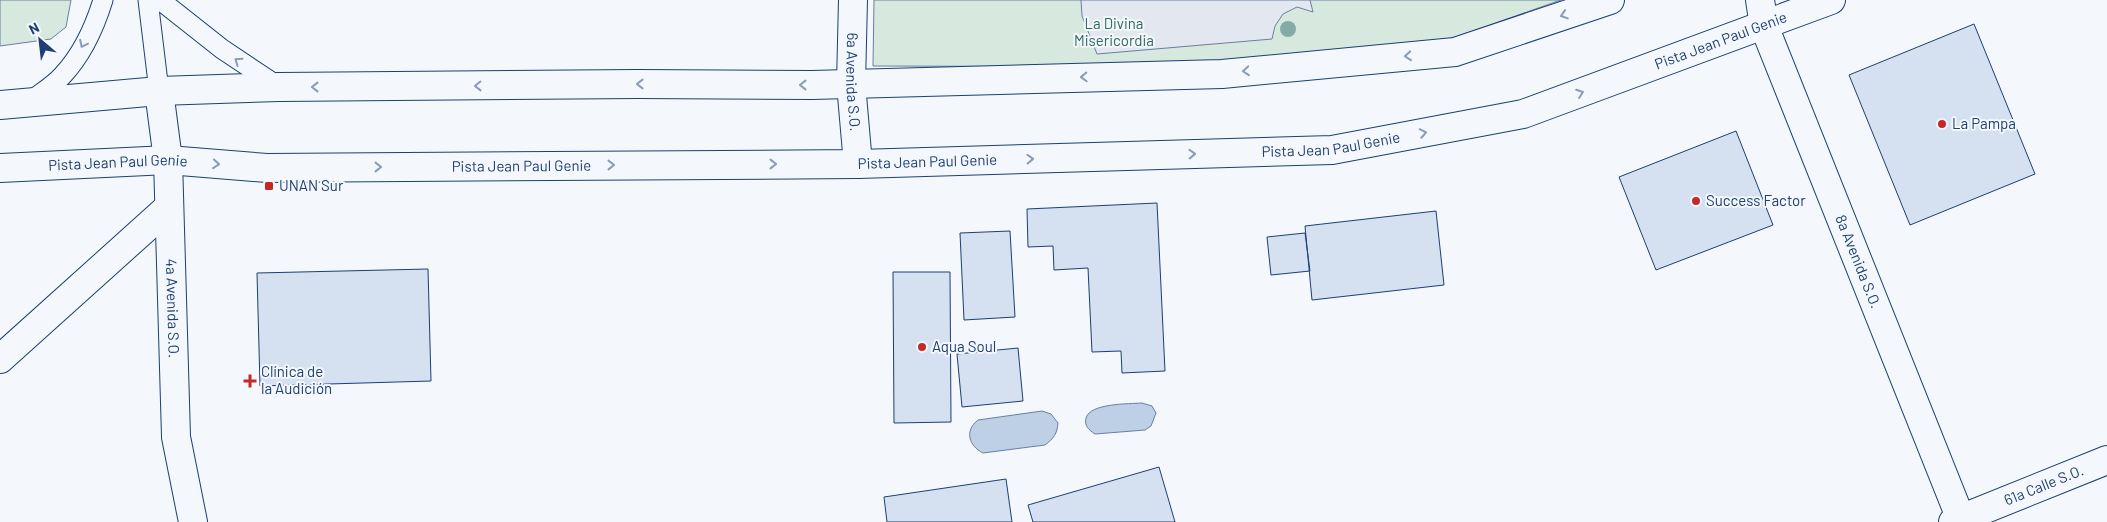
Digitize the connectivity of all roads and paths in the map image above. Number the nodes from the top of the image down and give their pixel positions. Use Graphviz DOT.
graph roads {
  1 [pos="103,0"];
  2 [pos="148,0"];
  3 [pos="160,0"];
  4 [pos="853,0"];
  5 [pos="1610,0"];
  6 [pos="1831,0"];
  7 [pos="1762,13"];
  8 [pos="851,84"];
  9 [pos="279,87"];
  10 [pos="159,92"];
  11 [pos="31,101"];
  12 [pos="0,105"];
  13 [pos="168,160"];
  14 [pos="858,164"];
  15 [pos="0,168"];
  16 [pos="169,207"];
  17 [pos="0,359"];
  18 [pos="2107,460"];
  19 [pos="1959,521"];
  20 [pos="193,522"];
  1 -- 11 [label="lane, one-way"];
  2 -- 10 [label="lane"];
  9 -- 3 [label="lane, one-way"];
  4 -- 8 [label="main road, 6a Avenida S.O."];
  5 -- 8 [label="main road, one-way"];
  6 -- 7 [label="main road, Pista Jean Paul Genie"];
  14 -- 7 [label="main road, Pista Jean Paul Genie, one-way"];
  7 -- 19 [label="main road, 8a Avenida S.O."];
  8 -- 9 [label="main road, one-way"];
  8 -- 14 [label="main road, 6a Avenida S.O."];
  9 -- 10 [label="main road"];
  10 -- 11 [label="main road"];
  10 -- 13 [label="main road, 4a Avenida S.O."];
  11 -- 12 [label="main road"];
  13 -- 14 [label="main road, Pista Jean Paul Genie, one-way"];
  13 -- 15 [label="main road, Pista Jean Paul Genie"];
  13 -- 16 [label="main road, 4a Avenida S.O."];
  16 -- 17 [label="main road"];
  16 -- 20 [label="main road, 4a Avenida S.O."];
  18 -- 19 [label="main road, 61a Calle S.O."];
}
